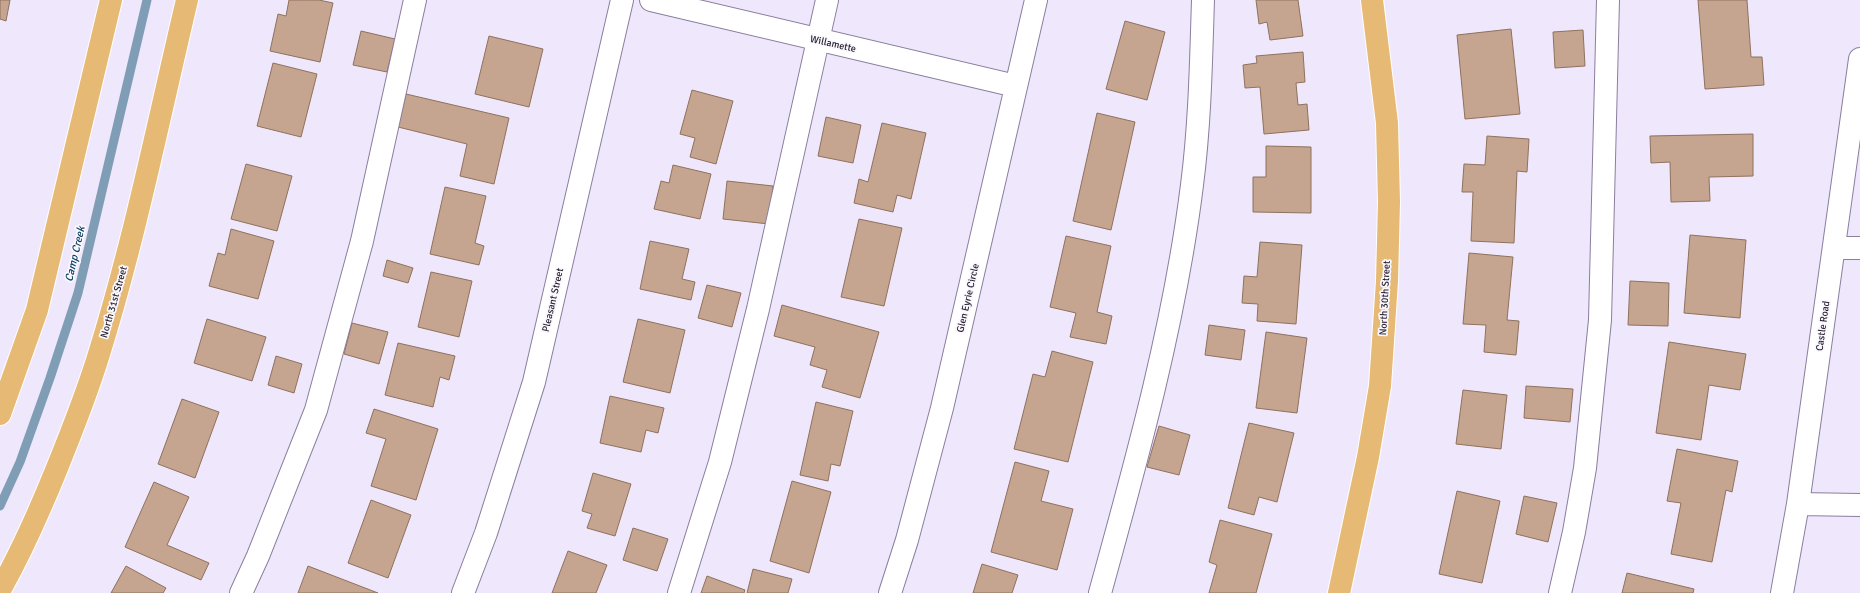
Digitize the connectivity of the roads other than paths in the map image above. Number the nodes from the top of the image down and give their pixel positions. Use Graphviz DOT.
graph roads {
  1 [pos="111,0"];
  2 [pos="187,0"];
  3 [pos="415,0"];
  4 [pos="622,0"];
  5 [pos="651,0"];
  6 [pos="827,0"];
  7 [pos="1036,0"];
  8 [pos="1202,0"];
  9 [pos="1372,0"];
  10 [pos="1608,0"];
  11 [pos="817,40"];
  12 [pos="1860,59"];
  13 [pos="1016,86"];
  14 [pos="1834,248"];
  15 [pos="1860,248"];
  16 [pos="0,414"];
  17 [pos="1798,504"];
  18 [pos="1860,505"];
  19 [pos="0,590"];
  20 [pos="241,593"];
  21 [pos="463,593"];
  22 [pos="679,593"];
  23 [pos="890,593"];
  24 [pos="1100,593"];
  25 [pos="1339,593"];
  26 [pos="1560,593"];
  27 [pos="1782,593"];
  1 -- 16 [label="main road"];
  2 -- 19 [label="main road, North 31st Street"];
  3 -- 20 [label="street"];
  4 -- 21 [label="street, Pleasant Street"];
  5 -- 11 [label="street, Willamette"];
  6 -- 11 [label="street"];
  7 -- 13 [label="street, Glen Eyrie Circle"];
  8 -- 24 [label="street"];
  9 -- 25 [label="main road, North 30th Street"];
  10 -- 26 [label="street"];
  11 -- 13 [label="street, Willamette"];
  11 -- 22 [label="street"];
  12 -- 14 [label="street, Castle Road"];
  13 -- 23 [label="street, Glen Eyrie Circle"];
  14 -- 15 [label="street"];
  14 -- 17 [label="street, Castle Road"];
  17 -- 18 [label="street"];
  17 -- 27 [label="street, Castle Road"];
}
